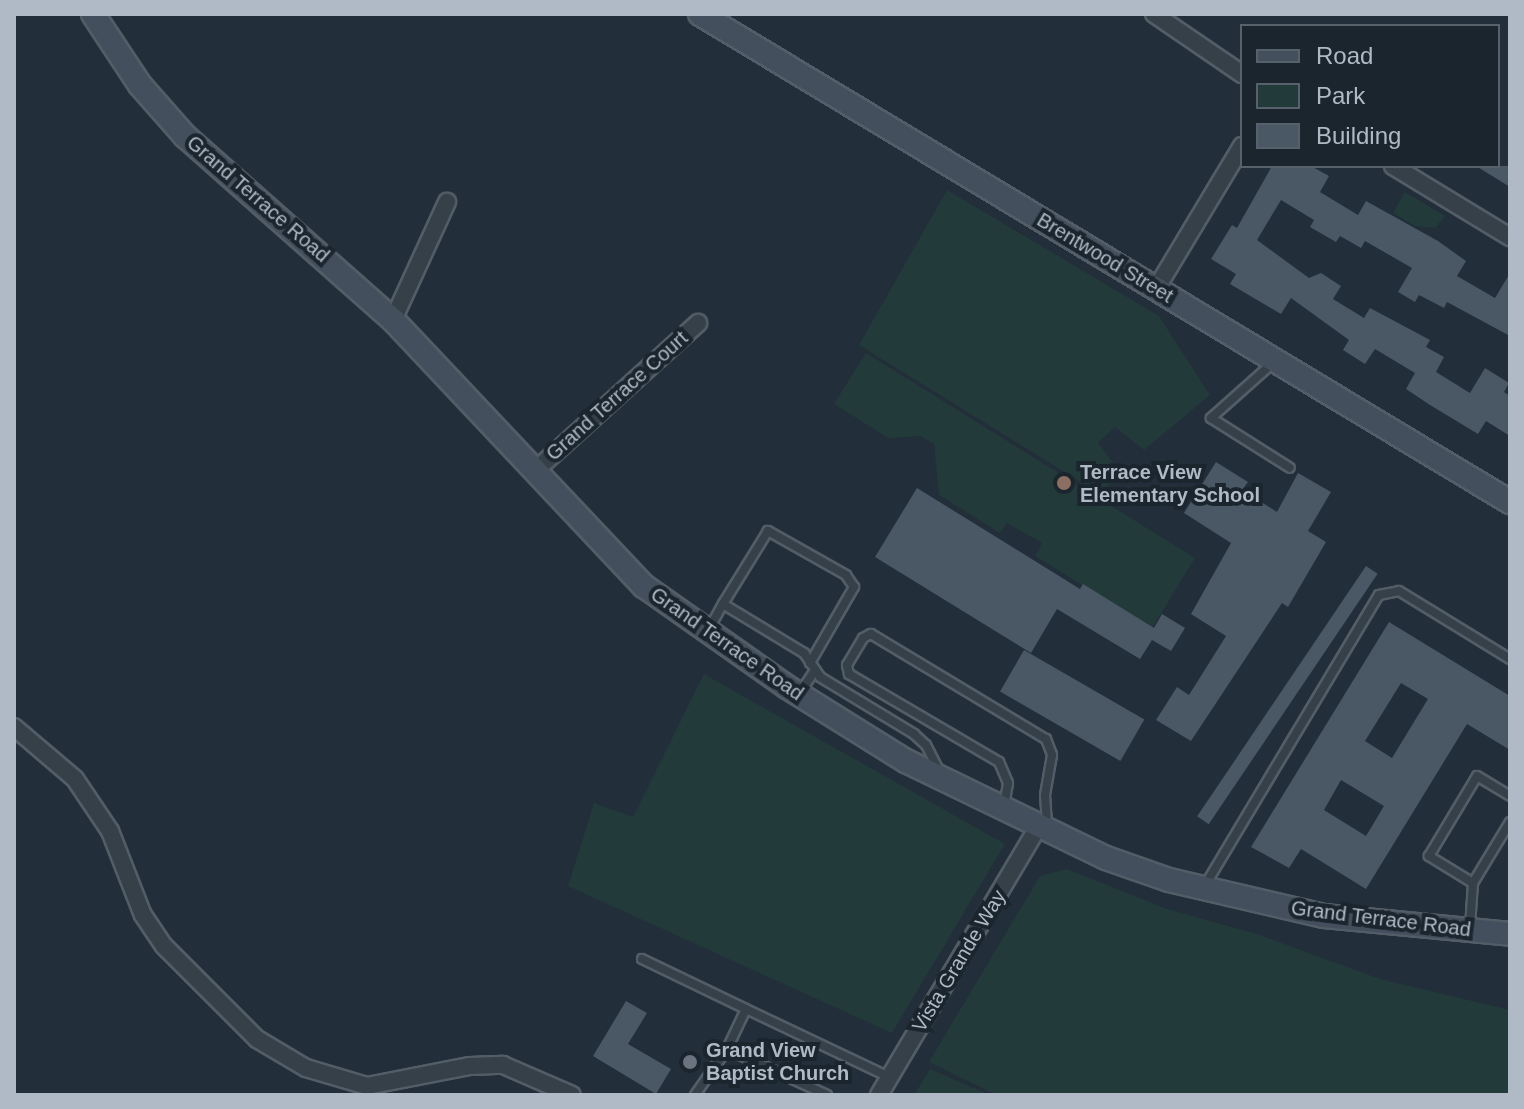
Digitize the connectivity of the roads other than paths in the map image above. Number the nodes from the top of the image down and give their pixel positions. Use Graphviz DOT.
graph roads {
  1 [pos="93,14"];
  2 [pos="700,14"];
  3 [pos="1154,14"];
  4 [pos="1240,73"];
  5 [pos="1240,149"];
  6 [pos="1396,168"];
  7 [pos="447,202"];
  8 [pos="1510,237"];
  9 [pos="1156,289"];
  10 [pos="393,320"];
  11 [pos="698,323"];
  12 [pos="1276,361"];
  13 [pos="1290,468"];
  14 [pos="536,470"];
  15 [pos="1510,502"];
  16 [pos="723,604"];
  17 [pos="707,633"];
  18 [pos="1510,659"];
  19 [pos="813,666"];
  20 [pos="799,694"];
  21 [pos="14,727"];
  22 [pos="944,779"];
  23 [pos="1510,796"];
  24 [pos="1003,809"];
  25 [pos="1510,822"];
  26 [pos="1043,828"];
  27 [pos="1473,883"];
  28 [pos="1203,889"];
  29 [pos="1470,930"];
  30 [pos="1510,934"];
  31 [pos="642,959"];
  32 [pos="746,1009"];
  33 [pos="727,1049"];
  34 [pos="889,1077"];
  35 [pos="572,1095"];
  36 [pos="695,1095"];
  37 [pos="827,1095"];
  38 [pos="879,1095"];
  1 -- 10 [label="street, Grand Terrace Road"];
  2 -- 9 [label="street, Brentwood Street"];
  3 -- 4 [label="street"];
  5 -- 9 [label="street"];
  6 -- 8 [label="street"];
  7 -- 10 [label="street"];
  9 -- 12 [label="street, Brentwood Street"];
  10 -- 14 [label="street, Grand Terrace Road"];
  11 -- 14 [label="street, Grand Terrace Court"];
  12 -- 13 [label="lane"];
  12 -- 15 [label="street, Brentwood Street"];
  14 -- 17 [label="street, Grand Terrace Road"];
  16 -- 17 [label="lane"];
  16 -- 19 [label="lane"];
  16 -- 19 [label="lane"];
  17 -- 20 [label="street, Grand Terrace Road"];
  18 -- 28 [label="lane"];
  19 -- 20 [label="lane"];
  19 -- 22 [label="lane"];
  20 -- 22 [label="street, Grand Terrace Road"];
  21 -- 35 [label="street"];
  22 -- 24 [label="street, Grand Terrace Road"];
  23 -- 27 [label="lane"];
  24 -- 26 [label="street, Grand Terrace Road"];
  24 -- 26 [label="lane"];
  25 -- 27 [label="lane"];
  26 -- 28 [label="street, Grand Terrace Road"];
  26 -- 34 [label="street, Vista Grande Way"];
  27 -- 29 [label="lane"];
  28 -- 29 [label="street, Grand Terrace Road"];
  29 -- 30 [label="street, Grand Terrace Road"];
  31 -- 32 [label="lane"];
  32 -- 33 [label="lane"];
  32 -- 34 [label="lane"];
  33 -- 36 [label="lane"];
  33 -- 37 [label="lane"];
  34 -- 38 [label="street, Vista Grande Way"];
}
